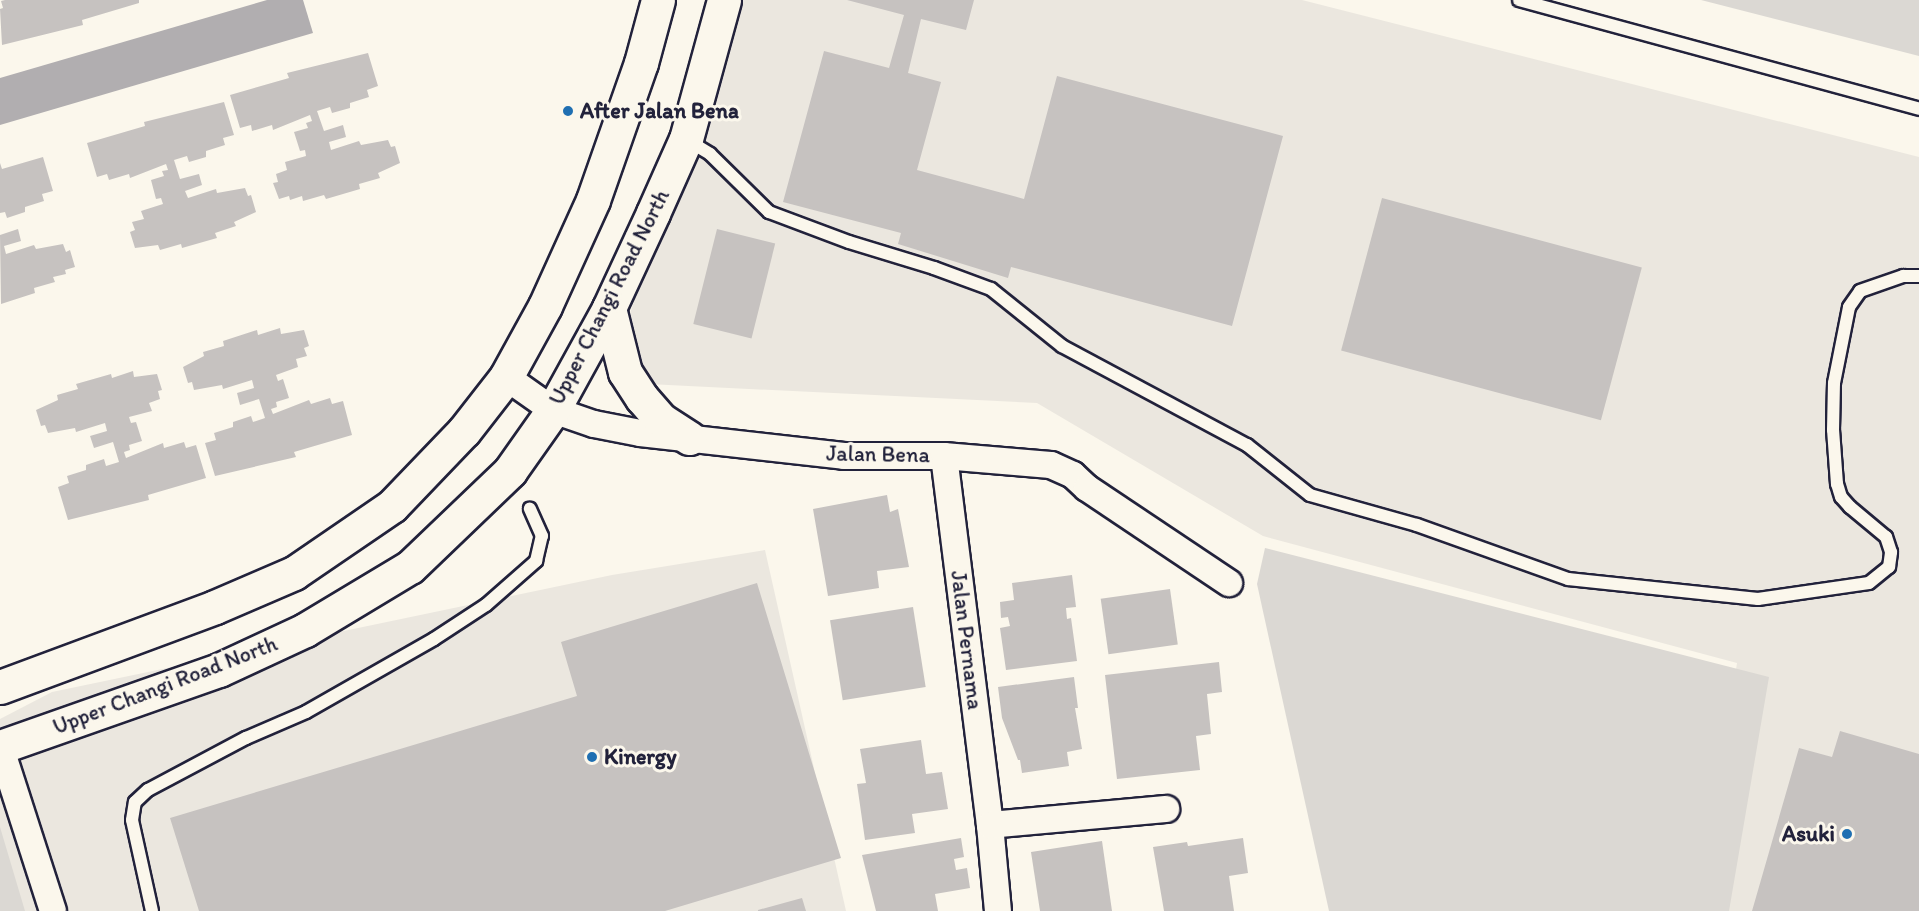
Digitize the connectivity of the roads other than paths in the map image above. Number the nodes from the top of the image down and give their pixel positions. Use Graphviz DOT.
graph roads {
  1 [pos="658,0"];
  2 [pos="724,0"];
  3 [pos="1520,0"];
  4 [pos="1919,110"];
  5 [pos="686,139"];
  6 [pos="1919,276"];
  7 [pos="609,308"];
  8 [pos="506,377"];
  9 [pos="553,410"];
  10 [pos="689,438"];
  11 [pos="944,456"];
  12 [pos="530,509"];
  13 [pos="1229,583"];
  14 [pos="0,687"];
  15 [pos="0,746"];
  16 [pos="1166,809"];
  17 [pos="990,825"];
  18 [pos="53,911"];
  19 [pos="152,911"];
  20 [pos="998,911"];
  1 -- 8 [label="street"];
  2 -- 5 [label="street, Upper Changi Road North"];
  3 -- 4 [label="lane"];
  5 -- 6 [label="lane"];
  5 -- 7 [label="street, Upper Changi Road North"];
  7 -- 9 [label="street, Upper Changi Road North"];
  7 -- 10 [label="street"];
  8 -- 9 [label="street, Jalan Bena"];
  8 -- 14 [label="street"];
  9 -- 10 [label="street, Jalan Bena"];
  9 -- 15 [label="street, Upper Changi Road North"];
  10 -- 11 [label="street, Jalan Bena"];
  11 -- 13 [label="street, Jalan Bena"];
  11 -- 17 [label="street, Jalan Pernama"];
  12 -- 19 [label="lane"];
  15 -- 18 [label="street"];
  16 -- 17 [label="street"];
  17 -- 20 [label="street, Jalan Pernama"];
}
